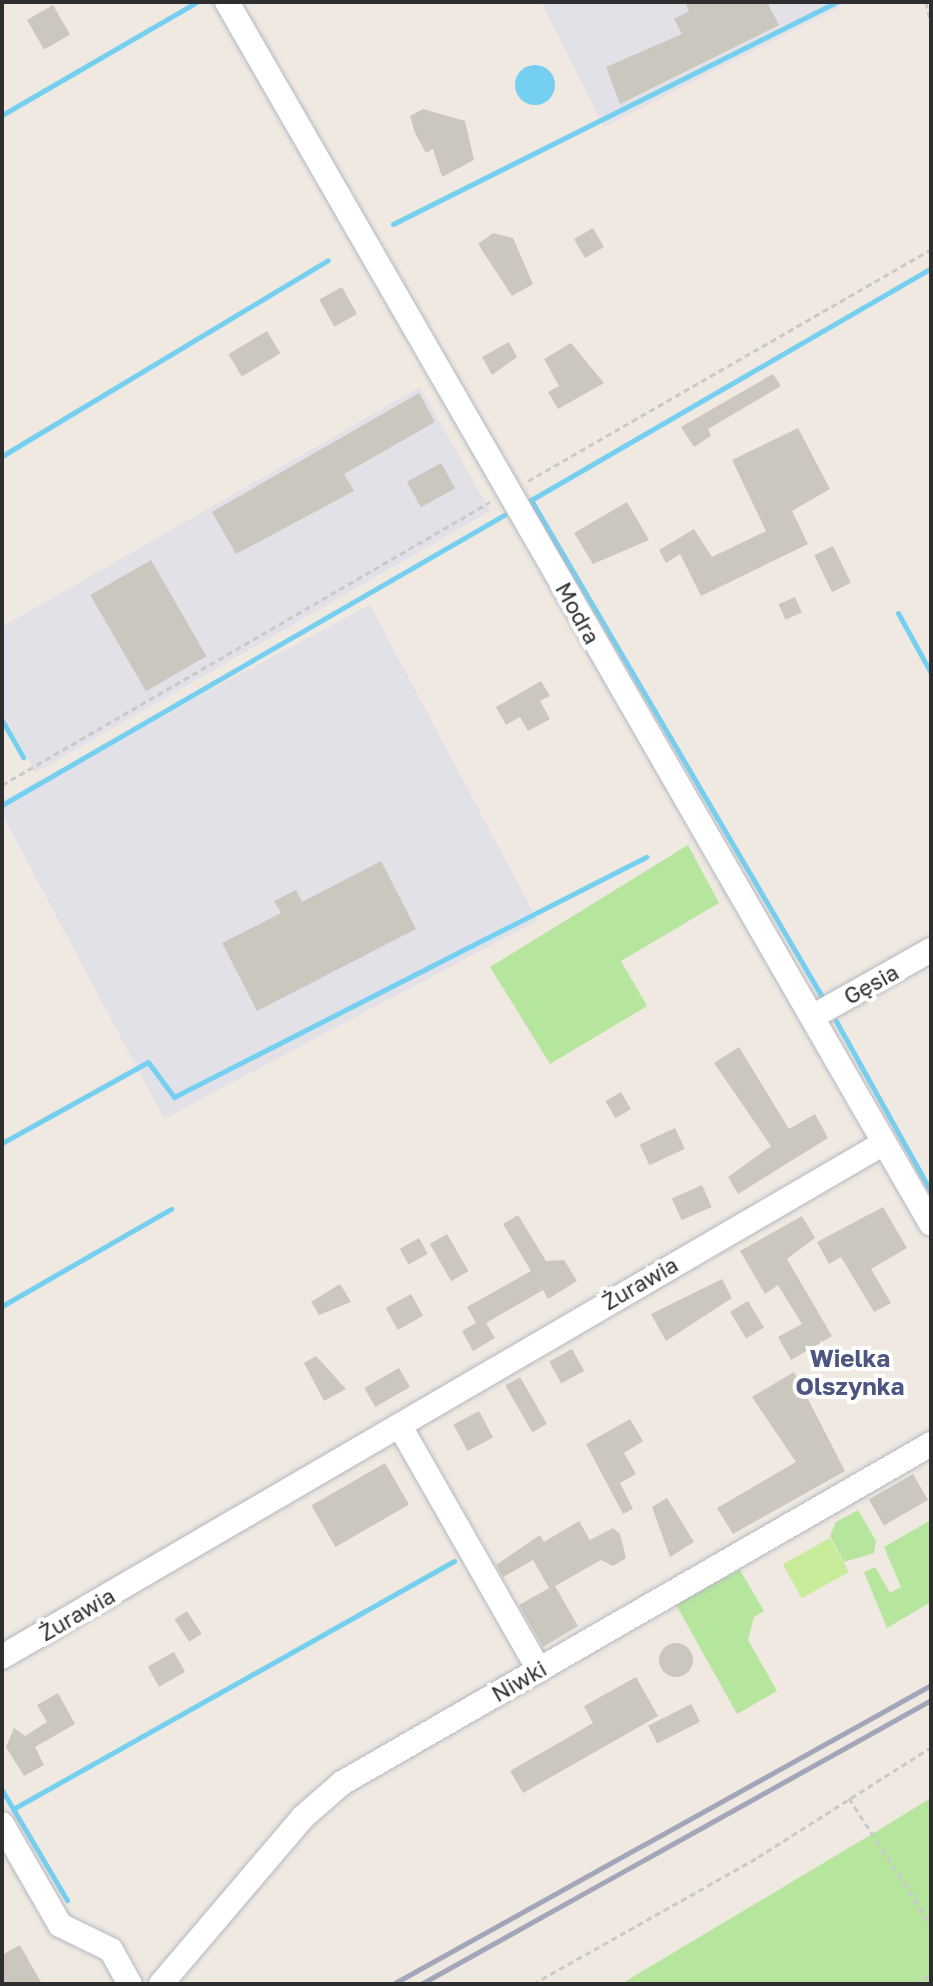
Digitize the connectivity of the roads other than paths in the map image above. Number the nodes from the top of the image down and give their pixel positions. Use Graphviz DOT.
graph roads {
  1 [pos="227,2"];
  2 [pos="931,950"];
  3 [pos="812,1017"];
  4 [pos="884,1143"];
  5 [pos="931,1224"];
  6 [pos="401,1428"];
  7 [pos="931,1444"];
  8 [pos="2,1657"];
  9 [pos="539,1670"];
  10 [pos="2,1824"];
  11 [pos="130,1984"];
  12 [pos="161,1984"];
  1 -- 3 [label="street, Modra"];
  2 -- 3 [label="street, Gęsia"];
  3 -- 4 [label="street, Modra"];
  4 -- 5 [label="street, Modra"];
  4 -- 6 [label="street, Żurawia"];
  6 -- 8 [label="street, Żurawia"];
  6 -- 9 [label="street"];
  7 -- 9 [label="street, Niwki"];
  9 -- 12 [label="street, Niwki"];
  10 -- 11 [label="street"];
}
